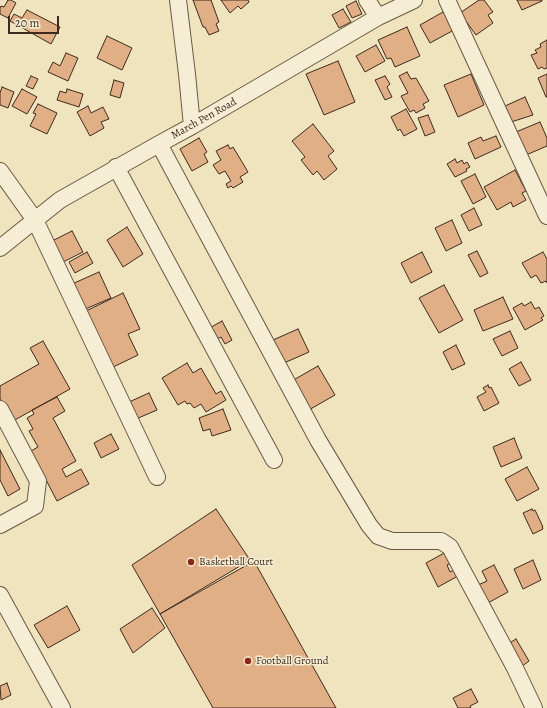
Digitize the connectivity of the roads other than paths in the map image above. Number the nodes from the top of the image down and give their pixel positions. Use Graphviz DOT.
graph roads {
  1 [pos="178,0"];
  2 [pos="367,0"];
  3 [pos="414,0"];
  4 [pos="447,0"];
  5 [pos="378,18"];
  6 [pos="192,126"];
  7 [pos="159,144"];
  8 [pos="116,167"];
  9 [pos="0,171"];
  10 [pos="547,216"];
  11 [pos="35,220"];
  12 [pos="0,248"];
  13 [pos="0,410"];
  14 [pos="274,460"];
  15 [pos="157,477"];
  16 [pos="0,525"];
  17 [pos="0,594"];
  18 [pos="62,708"];
  19 [pos="534,708"];
  1 -- 6 [label="street"];
  2 -- 5 [label="street"];
  3 -- 5 [label="street, March Pen Road"];
  4 -- 10 [label="street"];
  5 -- 6 [label="street, March Pen Road"];
  6 -- 7 [label="street, March Pen Road"];
  7 -- 8 [label="street, March Pen Road"];
  7 -- 19 [label="street"];
  8 -- 11 [label="street, March Pen Road"];
  8 -- 14 [label="street"];
  9 -- 11 [label="street"];
  11 -- 12 [label="street, March Pen Road"];
  11 -- 15 [label="street"];
  13 -- 16 [label="street"];
  17 -- 18 [label="street"];
}
